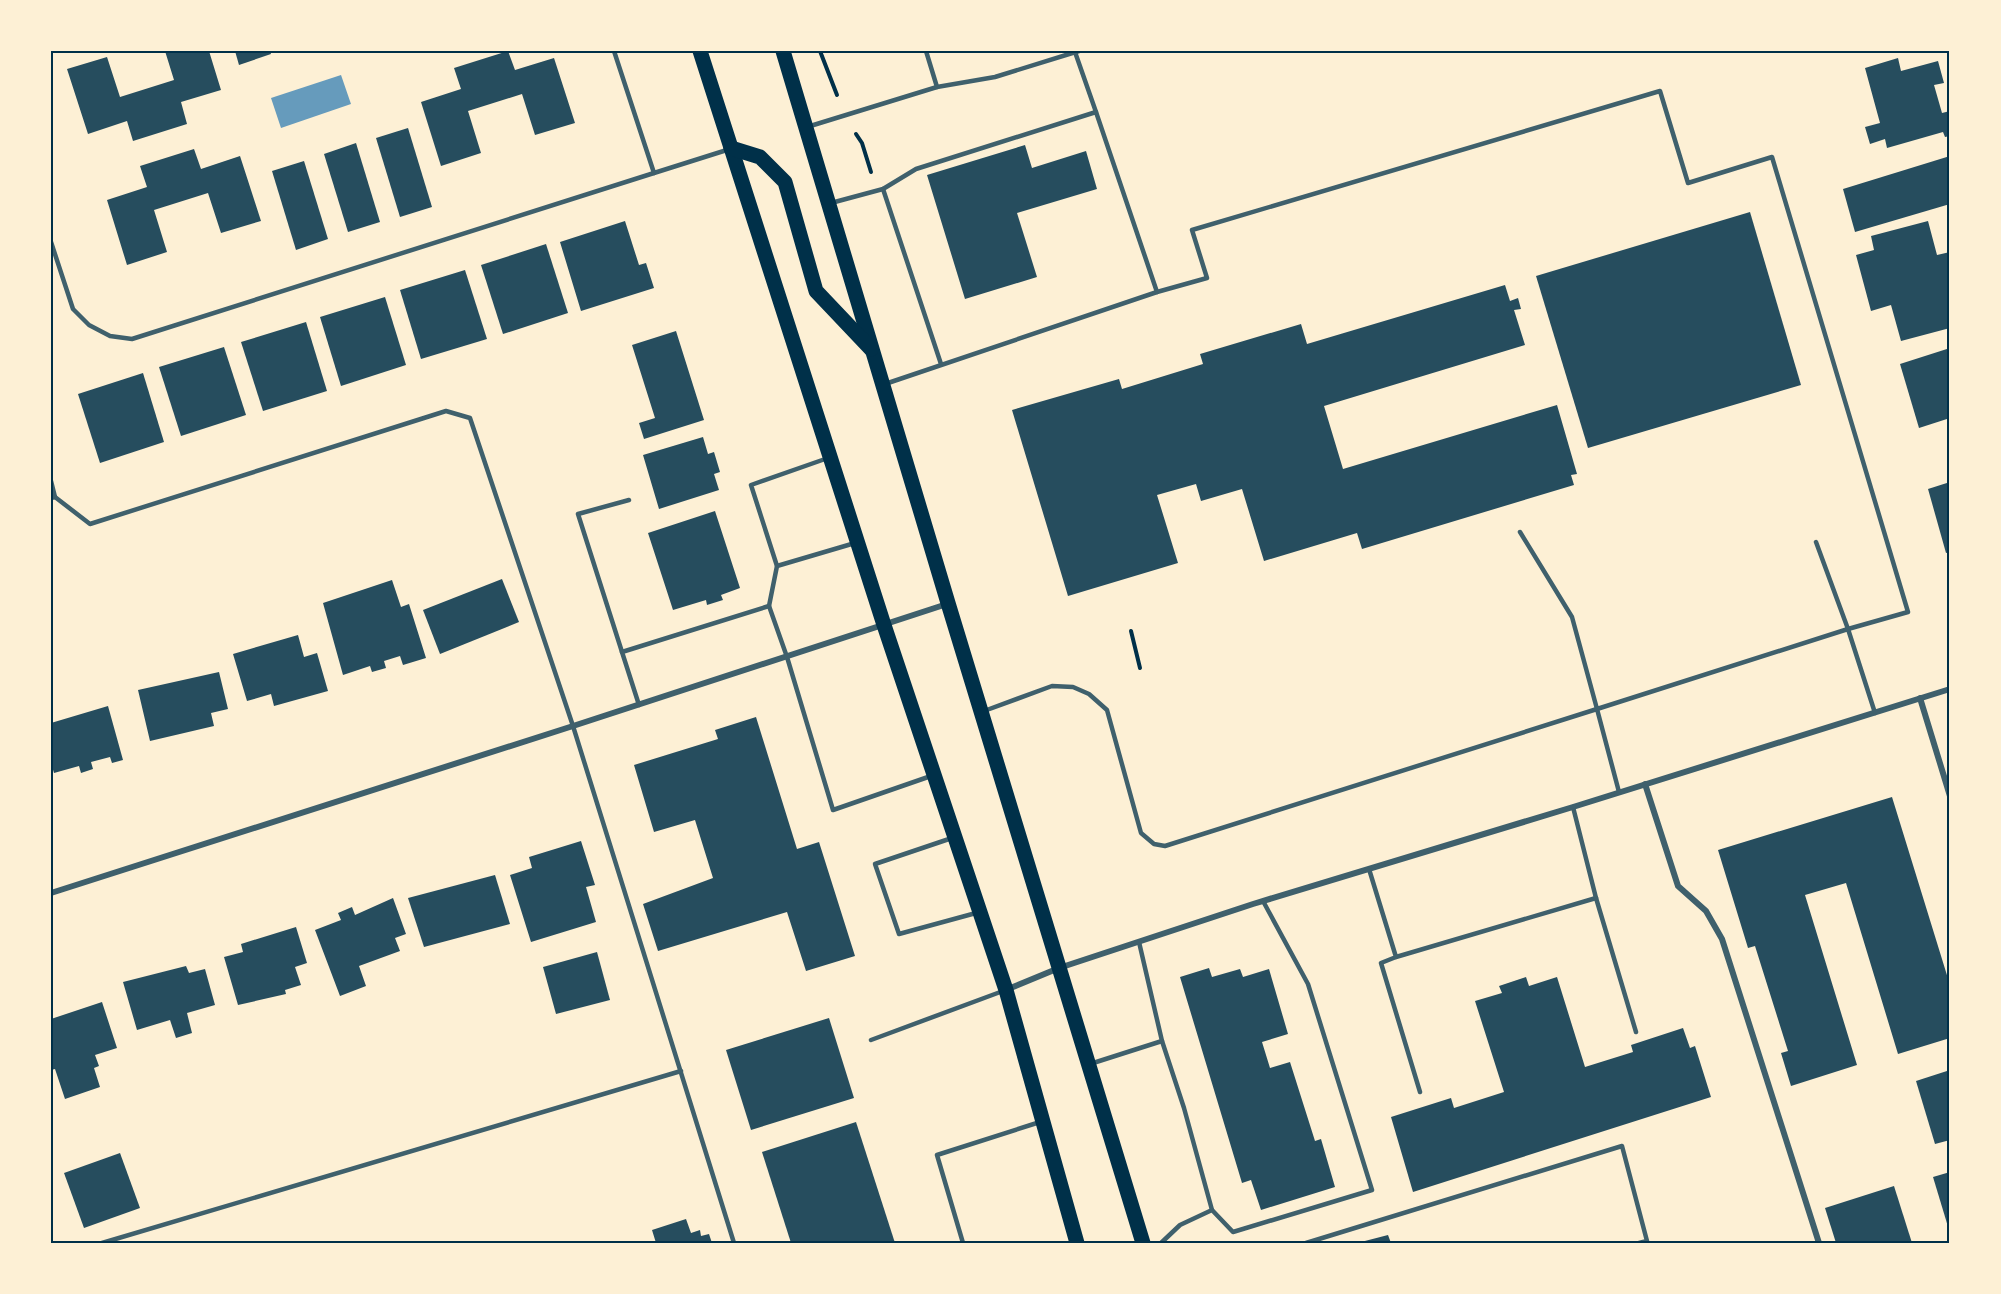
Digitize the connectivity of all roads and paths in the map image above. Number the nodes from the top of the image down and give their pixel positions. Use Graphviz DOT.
graph roads {
  1 [pos="614,51"];
  2 [pos="700,51"];
  3 [pos="783,51"];
  4 [pos="926,51"];
  5 [pos="1077,52"];
  6 [pos="937,87"];
  7 [pos="1096,112"];
  8 [pos="806,127"];
  9 [pos="731,148"];
  10 [pos="654,173"];
  11 [pos="883,189"];
  12 [pos="829,203"];
  13 [pos="51,242"];
  14 [pos="1156,292"];
  15 [pos="873,351"];
  16 [pos="941,364"];
  17 [pos="883,385"];
  18 [pos="830,458"];
  19 [pos="51,481"];
  20 [pos="53,497"];
  21 [pos="629,500"];
  22 [pos="1520,532"];
  23 [pos="1816,542"];
  24 [pos="857,543"];
  25 [pos="777,566"];
  26 [pos="948,603"];
  27 [pos="769,606"];
  28 [pos="884,625"];
  29 [pos="1848,629"];
  30 [pos="1131,631"];
  31 [pos="622,652"];
  32 [pos="787,657"];
  33 [pos="1140,668"];
  34 [pos="1950,689"];
  35 [pos="1920,698"];
  36 [pos="639,705"];
  37 [pos="1597,709"];
  38 [pos="981,712"];
  39 [pos="1875,712"];
  40 [pos="573,726"];
  41 [pos="934,775"];
  42 [pos="1645,784"];
  43 [pos="1619,792"];
  44 [pos="1950,796"];
  45 [pos="1573,807"];
  46 [pos="955,837"];
  47 [pos="1369,869"];
  48 [pos="51,893"];
  49 [pos="1596,898"];
  50 [pos="1263,901"];
  51 [pos="980,912"];
  52 [pos="1139,942"];
  53 [pos="1396,957"];
  54 [pos="1059,968"];
  55 [pos="1006,990"];
  56 [pos="1636,1032"];
  57 [pos="871,1040"];
  58 [pos="1162,1041"];
  59 [pos="1088,1065"];
  60 [pos="681,1071"];
  61 [pos="1420,1092"];
  62 [pos="1043,1121"];
  63 [pos="1212,1210"];
  64 [pos="102,1243"];
  65 [pos="734,1243"];
  66 [pos="963,1243"];
  67 [pos="1077,1243"];
  68 [pos="1143,1243"];
  69 [pos="1161,1243"];
  70 [pos="1306,1243"];
  71 [pos="1640,1243"];
  72 [pos="1819,1243"];
  1 -- 10 [label="lane"];
  2 -- 9 [label="main road"];
  3 -- 8 [label="main road"];
  4 -- 6 [label="lane"];
  5 -- 6 [label="lane"];
  5 -- 7 [label="lane"];
  6 -- 8 [label="lane"];
  7 -- 11 [label="lane"];
  7 -- 14 [label="lane"];
  8 -- 12 [label="main road"];
  9 -- 10 [label="lane"];
  9 -- 15 [label="main road"];
  9 -- 18 [label="main road"];
  10 -- 13 [label="lane"];
  11 -- 12 [label="lane"];
  11 -- 16 [label="lane"];
  12 -- 15 [label="main road"];
  14 -- 16 [label="lane"];
  14 -- 29 [label="lane"];
  15 -- 17 [label="main road"];
  16 -- 17 [label="lane"];
  17 -- 26 [label="main road"];
  18 -- 24 [label="main road"];
  18 -- 25 [label="lane"];
  19 -- 20 [label="lane"];
  20 -- 40 [label="lane"];
  21 -- 31 [label="lane"];
  22 -- 37 [label="lane"];
  23 -- 29 [label="lane"];
  24 -- 25 [label="lane"];
  24 -- 28 [label="main road"];
  25 -- 27 [label="lane"];
  26 -- 28 [label="street"];
  26 -- 38 [label="main road"];
  27 -- 31 [label="lane"];
  27 -- 32 [label="lane"];
  28 -- 32 [label="street"];
  28 -- 41 [label="main road"];
  29 -- 37 [label="lane"];
  29 -- 39 [label="lane"];
  30 -- 33 [label="path"];
  31 -- 36 [label="lane"];
  32 -- 36 [label="street"];
  32 -- 41 [label="lane"];
  34 -- 35 [label="street"];
  35 -- 39 [label="street"];
  35 -- 44 [label="street"];
  36 -- 40 [label="street"];
  37 -- 38 [label="lane"];
  37 -- 43 [label="lane"];
  38 -- 54 [label="main road"];
  39 -- 42 [label="street"];
  40 -- 48 [label="street"];
  40 -- 60 [label="lane"];
  41 -- 46 [label="main road"];
  42 -- 43 [label="street"];
  42 -- 72 [label="street"];
  43 -- 45 [label="street"];
  45 -- 47 [label="street"];
  45 -- 49 [label="lane"];
  46 -- 51 [label="main road"];
  46 -- 51 [label="lane"];
  47 -- 50 [label="street"];
  47 -- 53 [label="lane"];
  49 -- 53 [label="lane"];
  49 -- 56 [label="lane"];
  50 -- 52 [label="street"];
  50 -- 63 [label="lane"];
  51 -- 55 [label="main road"];
  52 -- 54 [label="street"];
  52 -- 58 [label="lane"];
  53 -- 61 [label="lane"];
  54 -- 55 [label="street"];
  54 -- 59 [label="main road"];
  55 -- 57 [label="lane"];
  55 -- 62 [label="main road"];
  58 -- 59 [label="lane"];
  58 -- 63 [label="lane"];
  59 -- 68 [label="main road"];
  60 -- 64 [label="lane"];
  60 -- 65 [label="lane"];
  62 -- 66 [label="lane"];
  62 -- 67 [label="main road"];
  63 -- 69 [label="lane"];
  70 -- 71 [label="lane"];
}
